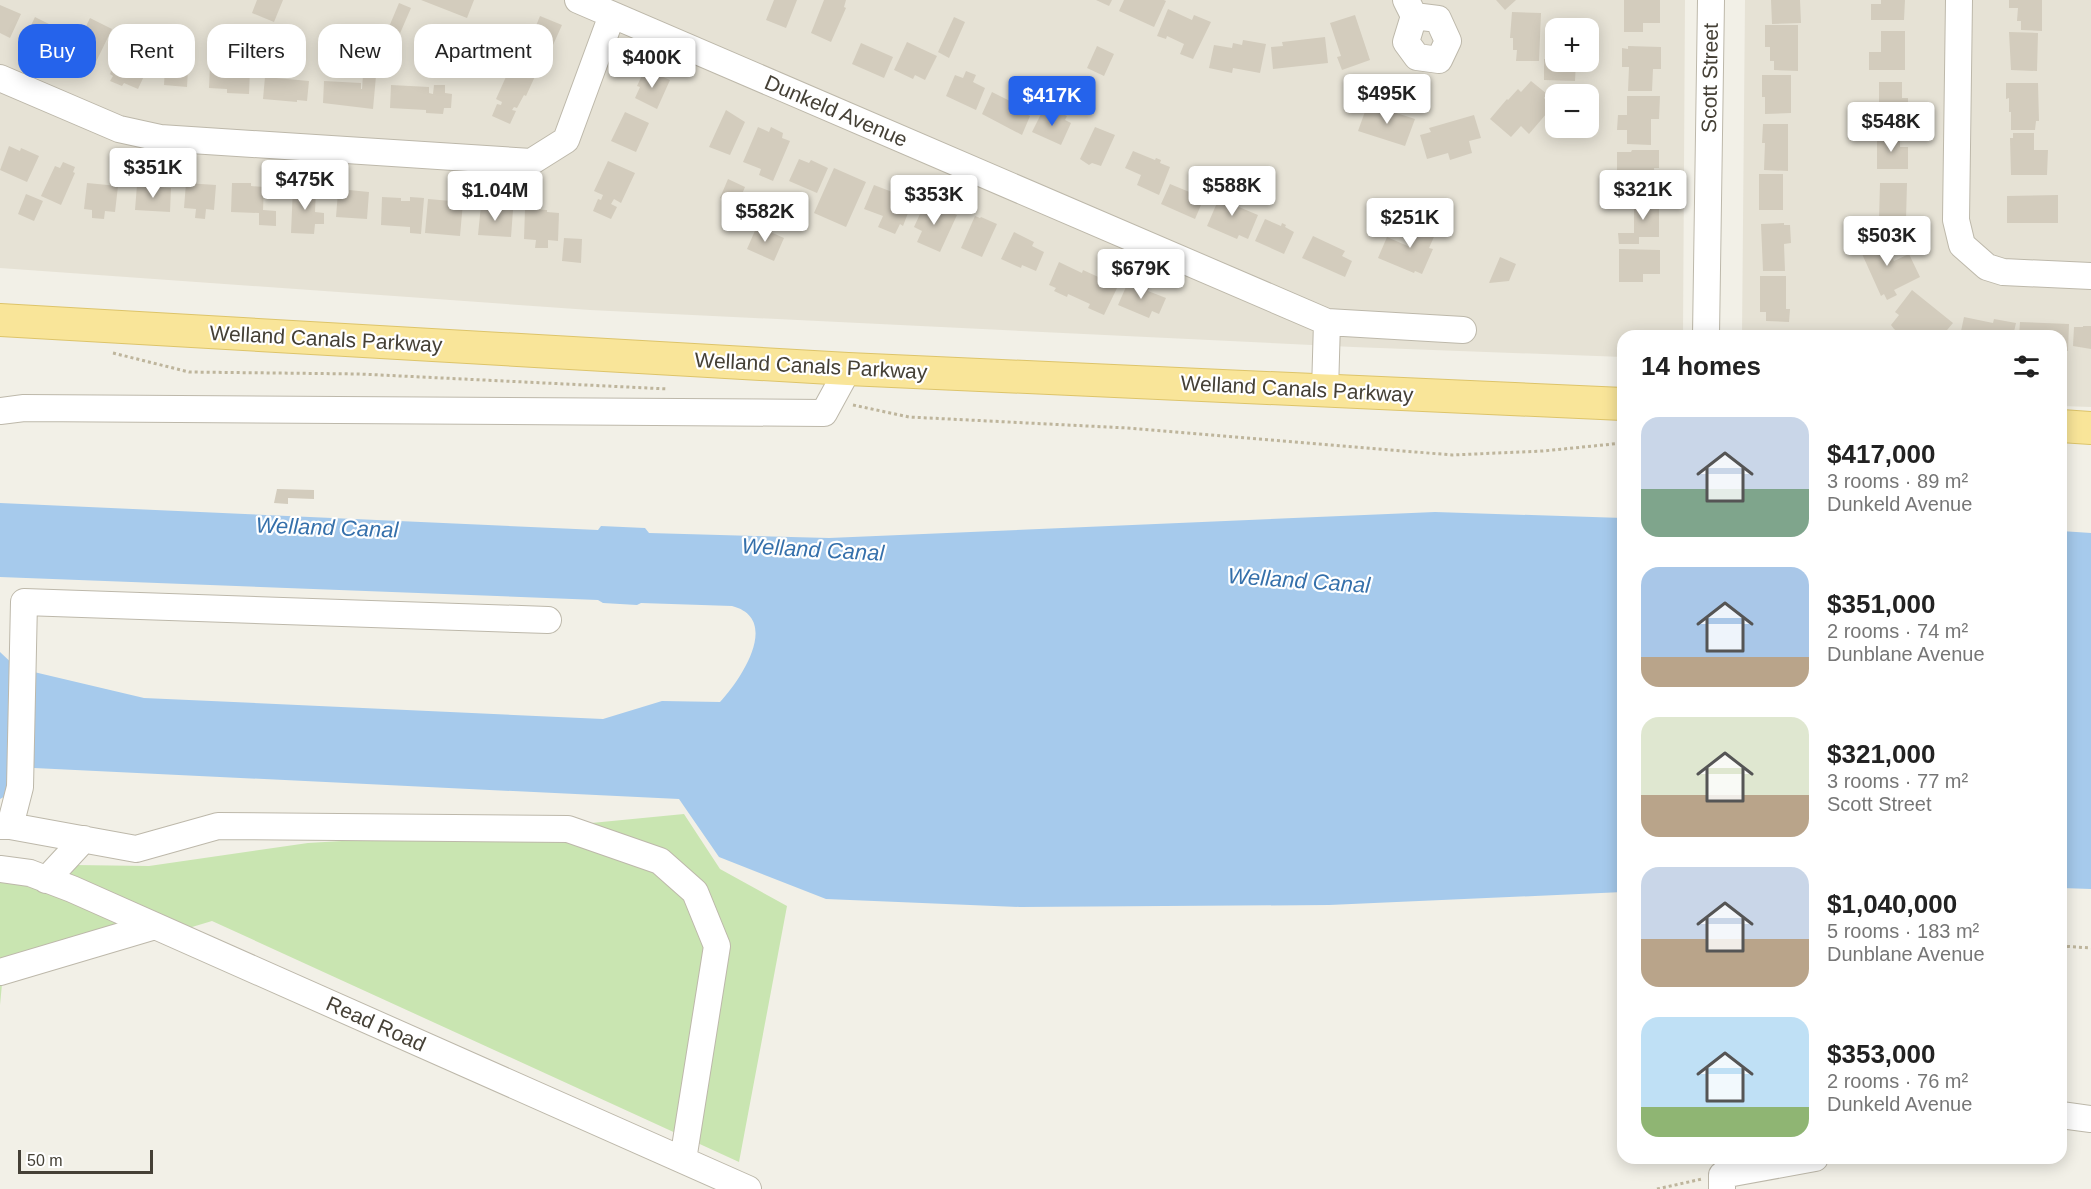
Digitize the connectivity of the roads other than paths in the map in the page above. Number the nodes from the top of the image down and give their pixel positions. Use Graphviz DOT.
graph roads {
  1 [pos="578,0"];
  2 [pos="1711,0"];
  3 [pos="1959,0"];
  4 [pos="612,15"];
  5 [pos="0,78"];
  6 [pos="2091,276"];
  7 [pos="0,320"];
  8 [pos="1326,322"];
  9 [pos="1463,330"];
  10 [pos="1706,330"];
  11 [pos="848,369"];
  12 [pos="1325,391"];
  13 [pos="1617,404"];
  14 [pos="0,411"];
  15 [pos="2067,426"];
  16 [pos="2091,428"];
  17 [pos="548,620"];
  18 [pos="5,826"];
  19 [pos="84,839"];
  20 [pos="0,869"];
  21 [pos="46,880"];
  22 [pos="155,926"];
  23 [pos="0,972"];
  24 [pos="2067,1116"];
  25 [pos="2091,1119"];
  26 [pos="682,1160"];
  27 [pos="1792,1164"];
  28 [pos="1722,1182"];
  29 [pos="748,1189"];
  1 -- 4 [label="street, Dunkeld Avenue"];
  2 -- 10 [label="street, Scott Street"];
  3 -- 6 [label="street"];
  4 -- 5 [label="street"];
  4 -- 8 [label="street, Dunkeld Avenue"];
  7 -- 11 [label="main road, Welland Canals Parkway"];
  8 -- 9 [label="street, Dunkeld Avenue"];
  8 -- 12 [label="street"];
  11 -- 12 [label="main road, Welland Canals Parkway"];
  11 -- 14 [label="street"];
  12 -- 13 [label="main road, Welland Canals Parkway"];
  15 -- 16 [label="main road"];
  17 -- 18 [label="street"];
  18 -- 19 [label="street"];
  19 -- 21 [label="street"];
  19 -- 26 [label="street"];
  20 -- 21 [label="street, Read Road"];
  21 -- 22 [label="street, Read Road"];
  22 -- 23 [label="street"];
  22 -- 26 [label="street, Read Road"];
  24 -- 25 [label="street"];
  26 -- 29 [label="street, Read Road"];
  27 -- 28 [label="street"];
}
